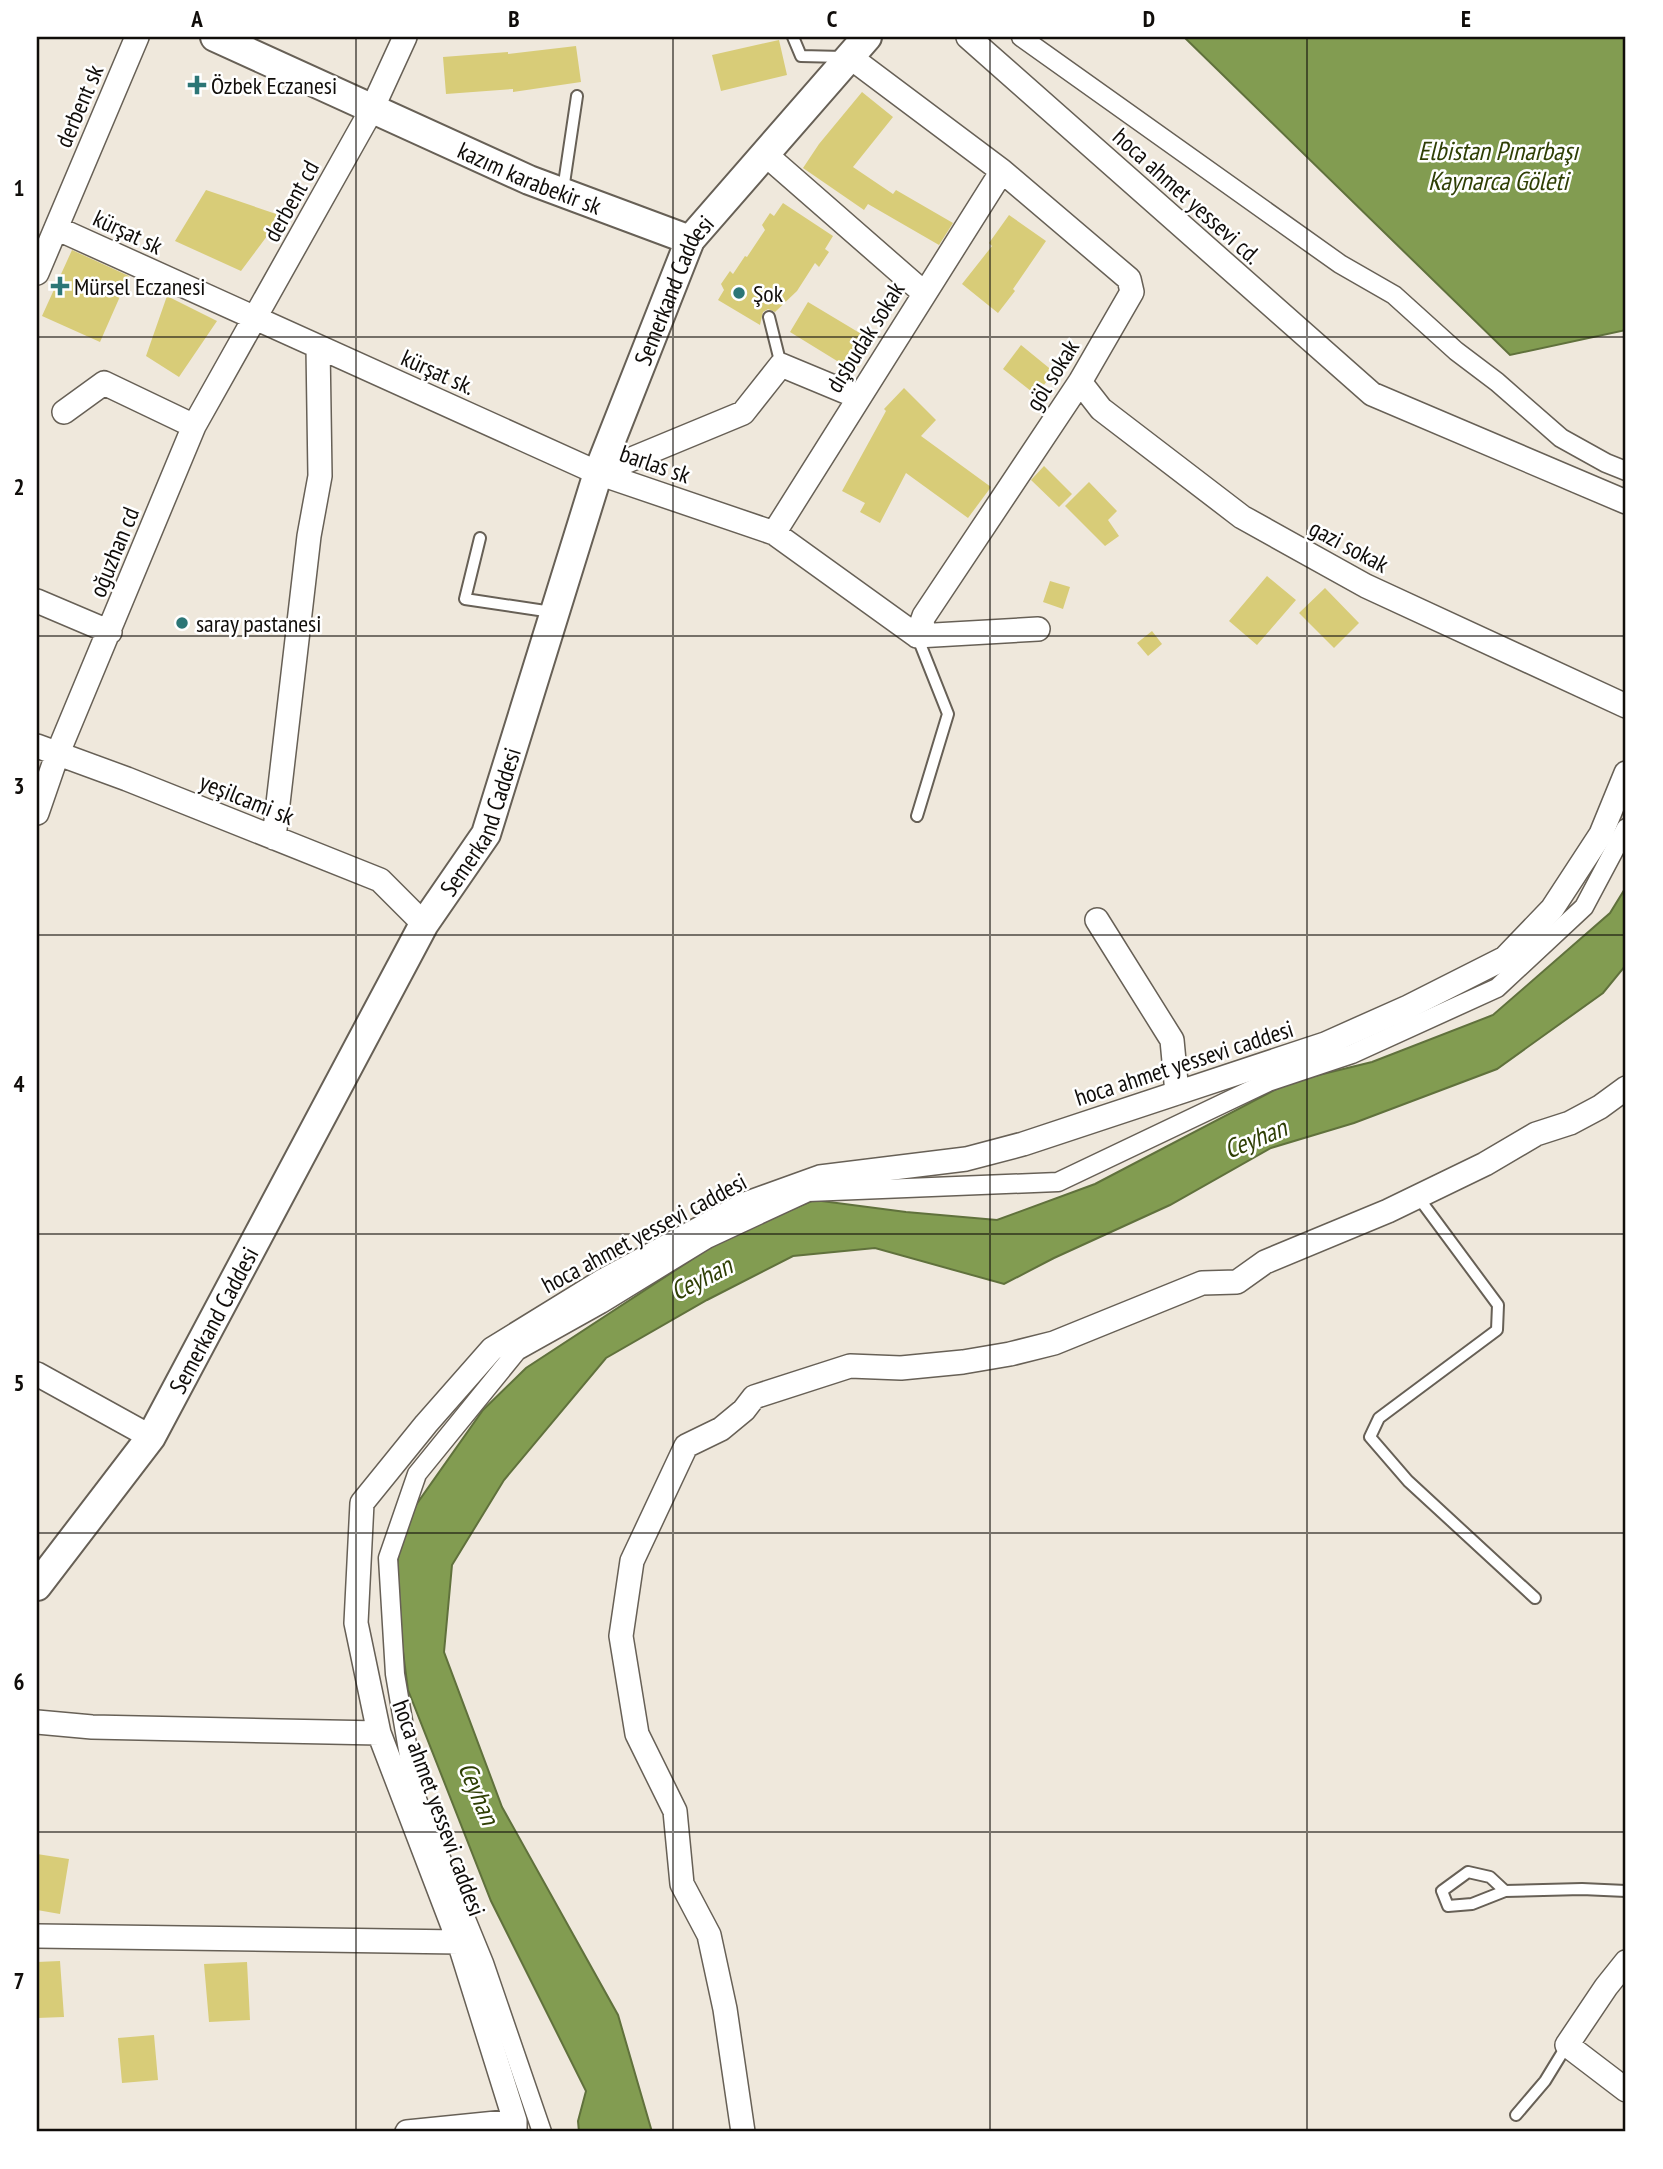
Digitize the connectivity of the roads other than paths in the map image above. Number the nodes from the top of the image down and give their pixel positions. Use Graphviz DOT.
graph roads {
  1 [pos="137,37"];
  2 [pos="215,37"];
  3 [pos="405,37"];
  4 [pos="793,37"];
  5 [pos="968,37"];
  6 [pos="1021,37"];
  7 [pos="859,47"];
  8 [pos="577,96"];
  9 [pos="372,109"];
  10 [pos="765,154"];
  11 [pos="1002,171"];
  12 [pos="562,193"];
  13 [pos="47,236"];
  14 [pos="690,240"];
  15 [pos="37,273"];
  16 [pos="924,293"];
  17 [pos="769,317"];
  18 [pos="255,320"];
  19 [pos="318,347"];
  20 [pos="781,365"];
  21 [pos="1080,382"];
  22 [pos="858,397"];
  23 [pos="64,412"];
  24 [pos="194,426"];
  25 [pos="1626,471"];
  26 [pos="598,473"];
  27 [pos="1626,502"];
  28 [pos="774,533"];
  29 [pos="480,538"];
  30 [pos="37,601"];
  31 [pos="555,613"];
  32 [pos="1038,629"];
  33 [pos="110,632"];
  34 [pos="918,636"];
  35 [pos="1626,706"];
  36 [pos="47,750"];
  37 [pos="1626,773"];
  38 [pos="37,813"];
  39 [pos="918,816"];
  40 [pos="1626,828"];
  41 [pos="274,838"];
  42 [pos="1097,920"];
  43 [pos="424,924"];
  44 [pos="1626,1088"];
  45 [pos="1177,1093"];
  46 [pos="1418,1197"];
  47 [pos="37,1374"];
  48 [pos="150,1437"];
  49 [pos="37,1586"];
  50 [pos="1535,1598"];
  51 [pos="37,1722"];
  52 [pos="379,1733"];
  53 [pos="1505,1891"];
  54 [pos="1626,1891"];
  55 [pos="37,1936"];
  56 [pos="459,1942"];
  57 [pos="1626,1962"];
  58 [pos="1567,2045"];
  59 [pos="1626,2090"];
  60 [pos="1516,2115"];
  61 [pos="515,2127"];
  62 [pos="407,2132"];
  63 [pos="541,2132"];
  64 [pos="743,2132"];
  1 -- 13 [label="street, derbent sk"];
  2 -- 9 [label="street, kazım karabekir sk"];
  3 -- 9 [label="street, derbent cd"];
  4 -- 7 [label="lane"];
  5 -- 27 [label="street, hoca ahmet yessevi cd."];
  6 -- 25 [label="street"];
  7 -- 10 [label="street, Semerkand Caddesi"];
  7 -- 11 [label="street, göl sokak"];
  8 -- 12 [label="lane"];
  9 -- 12 [label="street, kazım karabekir sk"];
  9 -- 18 [label="street, derbent cd"];
  10 -- 14 [label="street, Semerkand Caddesi"];
  10 -- 16 [label="street"];
  11 -- 16 [label="street, dışbudak sokak"];
  11 -- 21 [label="street, göl sokak"];
  12 -- 14 [label="street, kazım karabekir sk"];
  13 -- 15 [label="street, derbent sk"];
  13 -- 18 [label="street, kürşat sk"];
  14 -- 26 [label="street, Semerkand Caddesi"];
  16 -- 22 [label="street, dışbudak sokak"];
  17 -- 20 [label="lane"];
  18 -- 19 [label="street, kürşat sk."];
  18 -- 24 [label="street, oğuzhan cd"];
  19 -- 26 [label="street, kürşat sk."];
  19 -- 41 [label="street"];
  20 -- 22 [label="street"];
  20 -- 26 [label="street, barlas sk"];
  21 -- 34 [label="street, göl sokak"];
  21 -- 35 [label="street, gazi sokak"];
  22 -- 28 [label="street, dışbudak sokak"];
  23 -- 24 [label="street"];
  24 -- 33 [label="street, oğuzhan cd"];
  26 -- 28 [label="street, barlas sk"];
  26 -- 31 [label="street, Semerkand Caddesi"];
  28 -- 34 [label="street, barlas sk"];
  29 -- 31 [label="lane"];
  30 -- 33 [label="street"];
  31 -- 43 [label="street, Semerkand Caddesi"];
  32 -- 34 [label="street"];
  33 -- 36 [label="street, oğuzhan cd"];
  34 -- 39 [label="lane"];
  36 -- 38 [label="street, oğuzhan cd"];
  36 -- 41 [label="street, yeşilcami sk"];
  37 -- 45 [label="street, hoca ahmet yessevi caddesi"];
  40 -- 63 [label="street"];
  41 -- 43 [label="street, yeşilcami sk"];
  42 -- 45 [label="street"];
  43 -- 48 [label="street, Semerkand Caddesi"];
  44 -- 46 [label="street"];
  45 -- 52 [label="street, hoca ahmet yessevi caddesi"];
  46 -- 50 [label="lane"];
  46 -- 64 [label="street"];
  47 -- 48 [label="street"];
  48 -- 49 [label="street, Semerkand Caddesi"];
  51 -- 52 [label="street"];
  52 -- 56 [label="street, hoca ahmet yessevi caddesi"];
  53 -- 53 [label="lane"];
  53 -- 54 [label="lane"];
  55 -- 56 [label="street"];
  56 -- 61 [label="street, hoca ahmet yessevi caddesi"];
  57 -- 58 [label="street"];
  58 -- 59 [label="street"];
  58 -- 60 [label="lane"];
  61 -- 62 [label="street"];
}
